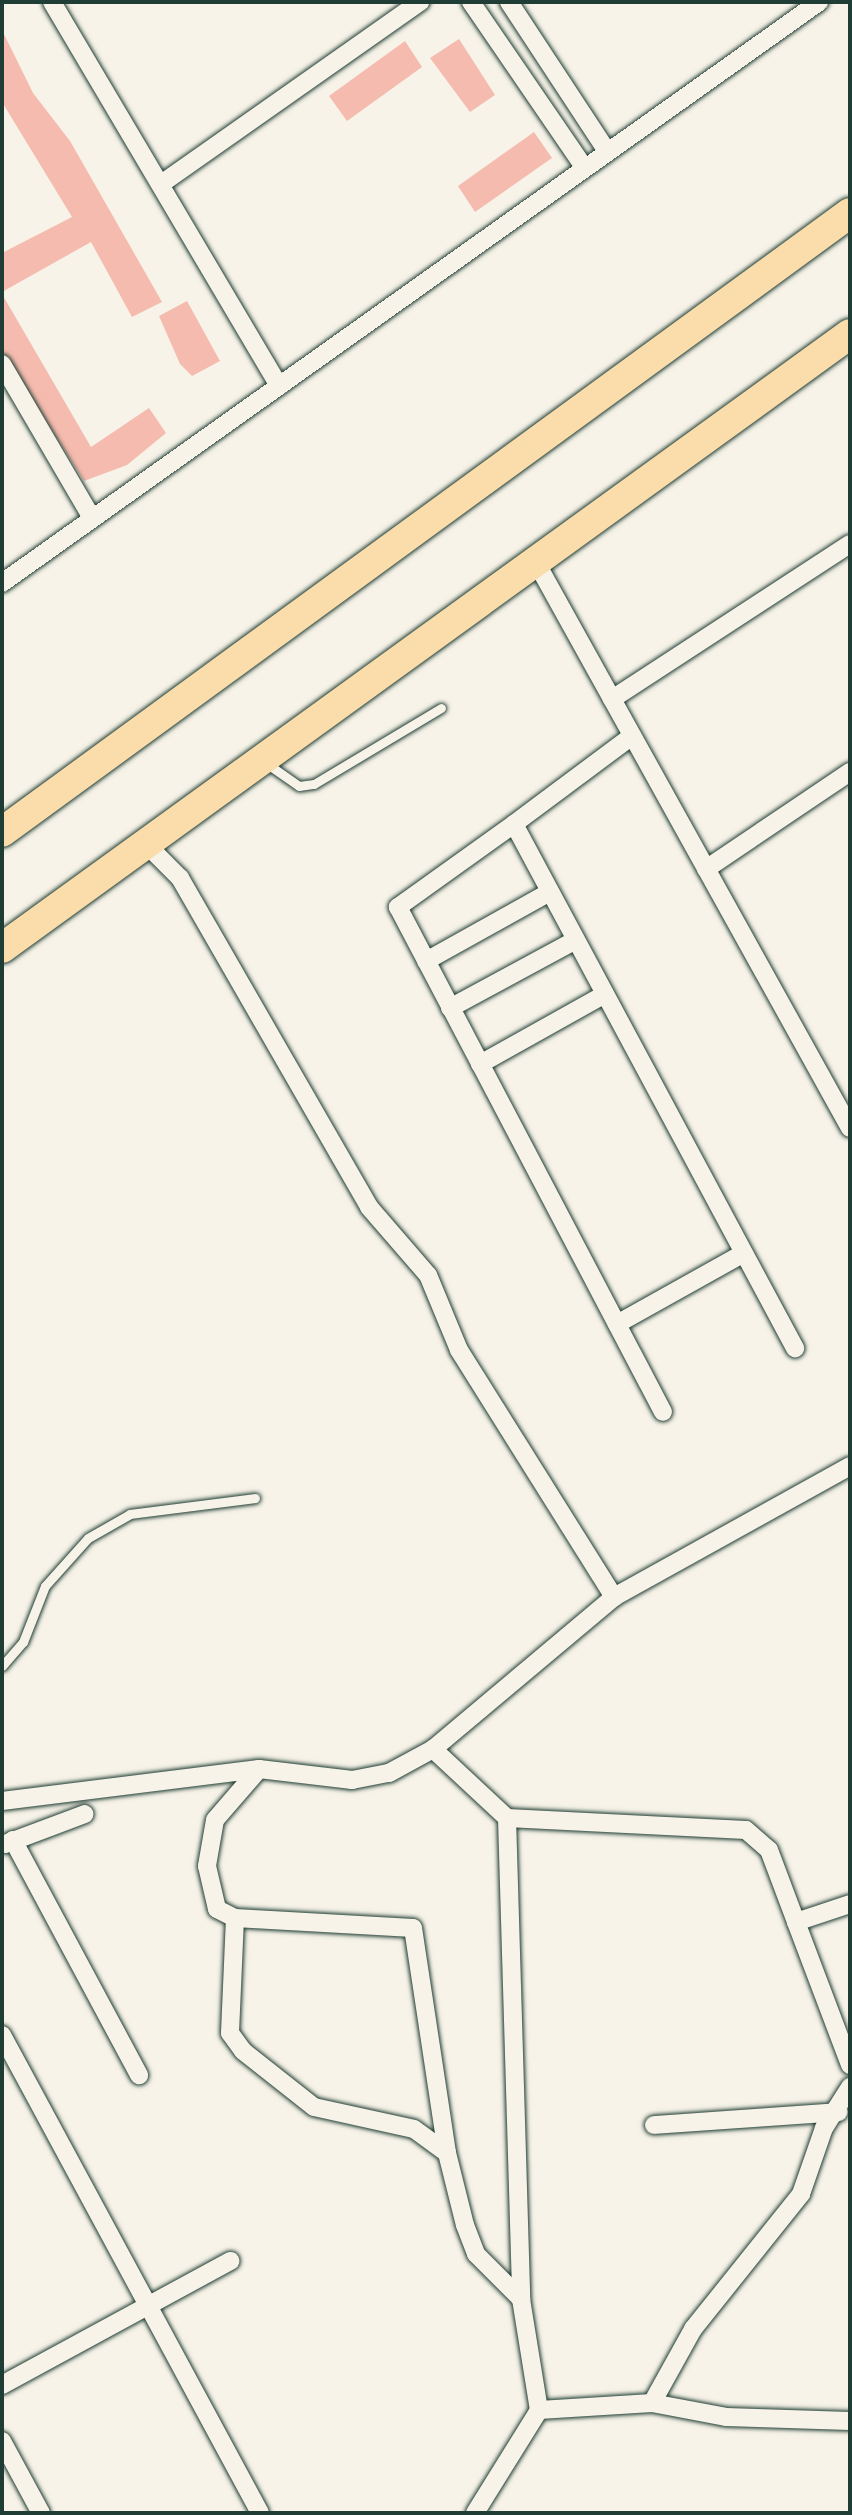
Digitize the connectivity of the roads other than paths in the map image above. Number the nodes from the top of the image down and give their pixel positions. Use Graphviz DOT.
graph roads {
  1 [pos="52,2"];
  2 [pos="420,2"];
  3 [pos="471,2"];
  4 [pos="509,2"];
  5 [pos="818,2"];
  6 [pos="607,151"];
  7 [pos="584,167"];
  8 [pos="161,184"];
  9 [pos="850,213"];
  10 [pos="850,334"];
  11 [pos="2,364"];
  12 [pos="279,386"];
  13 [pos="92,518"];
  14 [pos="850,544"];
  15 [pos="536,562"];
  16 [pos="2,583"];
  17 [pos="612,699"];
  18 [pos="441,708"];
  19 [pos="632,736"];
  20 [pos="263,761"];
  21 [pos="850,772"];
  22 [pos="514,824"];
  23 [pos="2,832"];
  24 [pos="147,845"];
  25 [pos="706,869"];
  26 [pos="550,892"];
  27 [pos="576,940"];
  28 [pos="2,948"];
  29 [pos="426,961"];
  30 [pos="605,994"];
  31 [pos="450,1008"];
  32 [pos="480,1064"];
  33 [pos="850,1128"];
  34 [pos="744,1253"];
  35 [pos="617,1324"];
  36 [pos="795,1348"];
  37 [pos="663,1412"];
  38 [pos="850,1466"];
  39 [pos="255,1498"];
  40 [pos="614,1597"];
  41 [pos="2,1666"];
  42 [pos="433,1749"];
  43 [pos="259,1769"];
  44 [pos="2,1801"];
  45 [pos="85,1814"];
  46 [pos="507,1818"];
  47 [pos="7,1843"];
  48 [pos="850,1904"];
  49 [pos="235,1918"];
  50 [pos="796,1922"];
  51 [pos="2,2035"];
  52 [pos="850,2065"];
  53 [pos="139,2075"];
  54 [pos="850,2087"];
  55 [pos="842,2112"];
  56 [pos="654,2125"];
  57 [pos="447,2153"];
  58 [pos="230,2261"];
  59 [pos="521,2299"];
  60 [pos="149,2305"];
  61 [pos="2,2385"];
  62 [pos="652,2403"];
  63 [pos="539,2410"];
  64 [pos="850,2421"];
  65 [pos="2,2441"];
  66 [pos="41,2513"];
  67 [pos="260,2513"];
  68 [pos="475,2513"];
  1 -- 8 [label="street"];
  2 -- 8 [label="street"];
  3 -- 7 [label="street"];
  4 -- 6 [label="street"];
  5 -- 6 [label="street"];
  6 -- 7 [label="street"];
  7 -- 12 [label="street"];
  8 -- 12 [label="street"];
  9 -- 23 [label="main road"];
  10 -- 15 [label="main road"];
  11 -- 13 [label="street"];
  12 -- 13 [label="street"];
  13 -- 16 [label="street"];
  14 -- 17 [label="street"];
  15 -- 17 [label="street"];
  15 -- 20 [label="main road"];
  17 -- 19 [label="street"];
  18 -- 20 [label="lane"];
  19 -- 22 [label="street"];
  19 -- 25 [label="street"];
  20 -- 24 [label="main road"];
  21 -- 25 [label="street"];
  22 -- 26 [label="street"];
  22 -- 29 [label="street"];
  24 -- 28 [label="main road"];
  24 -- 40 [label="street"];
  25 -- 33 [label="street"];
  26 -- 27 [label="street"];
  26 -- 29 [label="street"];
  27 -- 30 [label="street"];
  27 -- 31 [label="street"];
  29 -- 31 [label="street"];
  30 -- 32 [label="street"];
  30 -- 34 [label="street"];
  31 -- 32 [label="street"];
  32 -- 35 [label="street"];
  34 -- 35 [label="street"];
  34 -- 36 [label="street"];
  35 -- 37 [label="street"];
  38 -- 40 [label="street"];
  39 -- 41 [label="lane"];
  40 -- 42 [label="street"];
  42 -- 43 [label="street"];
  42 -- 46 [label="street"];
  43 -- 44 [label="street"];
  43 -- 49 [label="street"];
  45 -- 47 [label="street"];
  46 -- 50 [label="street"];
  46 -- 59 [label="street"];
  47 -- 53 [label="street"];
  48 -- 50 [label="street"];
  49 -- 57 [label="street"];
  49 -- 57 [label="street"];
  50 -- 52 [label="street"];
  51 -- 60 [label="street"];
  54 -- 55 [label="street"];
  55 -- 56 [label="street"];
  55 -- 62 [label="street"];
  57 -- 59 [label="street"];
  58 -- 60 [label="street"];
  59 -- 63 [label="street"];
  60 -- 61 [label="street"];
  60 -- 67 [label="street"];
  62 -- 63 [label="street"];
  62 -- 64 [label="street"];
  63 -- 68 [label="street"];
  65 -- 66 [label="street"];
}
